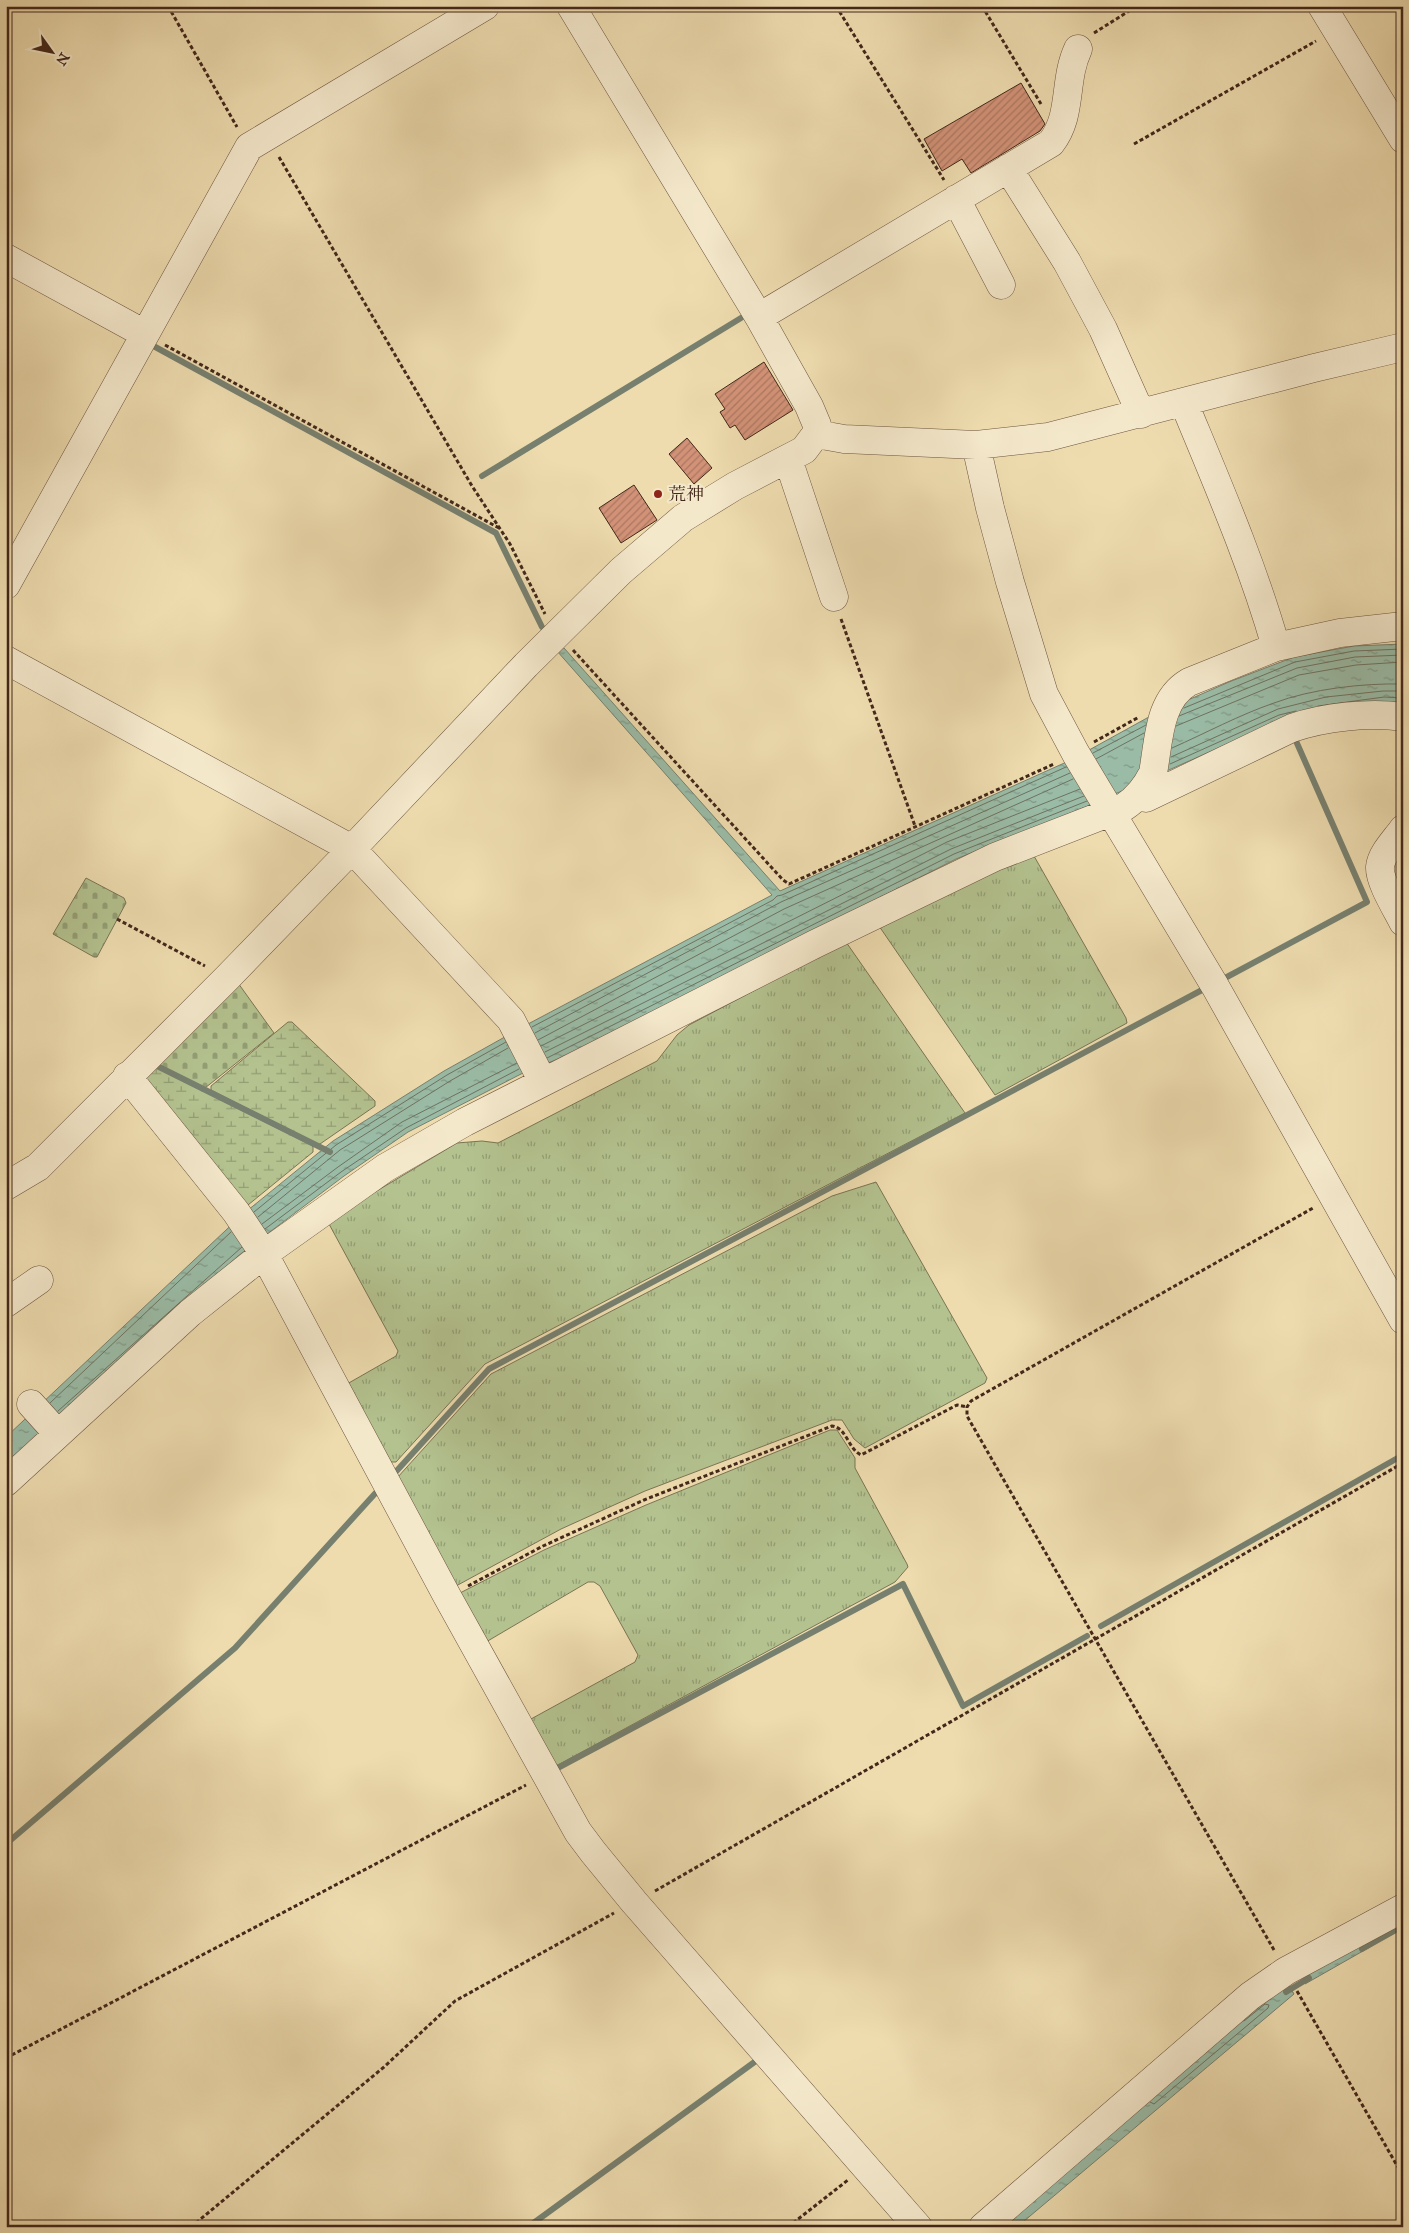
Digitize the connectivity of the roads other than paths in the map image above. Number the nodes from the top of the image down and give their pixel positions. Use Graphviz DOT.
graph roads {
  1 [pos="485,6"];
  2 [pos="571,6"];
  3 [pos="1322,6"];
  4 [pos="1078,49"];
  5 [pos="1403,138"];
  6 [pos="1008,168"];
  7 [pos="956,200"];
  8 [pos="6,258"];
  9 [pos="1001,285"];
  10 [pos="759,316"];
  11 [pos="143,338"];
  12 [pos="1403,347"];
  13 [pos="1184,403"];
  14 [pos="1141,414"];
  15 [pos="816,434"];
  16 [pos="976,445"];
  17 [pos="788,459"];
  18 [pos="6,584"];
  19 [pos="834,598"];
  20 [pos="1403,626"];
  21 [pos="1276,647"];
  22 [pos="6,660"];
  23 [pos="1403,717"];
  24 [pos="1142,791"];
  25 [pos="1108,808"];
  26 [pos="1403,829"];
  27 [pos="352,849"];
  28 [pos="1403,922"];
  29 [pos="127,1076"];
  30 [pos="541,1078"];
  31 [pos="6,1186"];
  32 [pos="261,1250"];
  33 [pos="38,1280"];
  34 [pos="6,1303"];
  35 [pos="1403,1320"];
  36 [pos="6,1482"];
  37 [pos="1403,1908"];
  38 [pos="918,2227"];
  39 [pos="983,2227"];
  1 -- 11 [label="street"];
  2 -- 10 [label="street"];
  3 -- 5 [label="street"];
  4 -- 6 [label="street"];
  6 -- 7 [label="street"];
  6 -- 14 [label="street"];
  7 -- 9 [label="street"];
  7 -- 10 [label="street"];
  8 -- 11 [label="street"];
  10 -- 15 [label="street"];
  11 -- 18 [label="street"];
  12 -- 13 [label="street"];
  13 -- 14 [label="street"];
  13 -- 21 [label="street"];
  14 -- 16 [label="street"];
  15 -- 16 [label="street"];
  15 -- 17 [label="street"];
  16 -- 25 [label="street"];
  17 -- 19 [label="street"];
  17 -- 27 [label="street"];
  20 -- 21 [label="street"];
  21 -- 24 [label="street"];
  22 -- 27 [label="street"];
  23 -- 24 [label="street"];
  24 -- 25 [label="street"];
  25 -- 30 [label="street"];
  25 -- 35 [label="street"];
  26 -- 28 [label="street"];
  27 -- 29 [label="street"];
  27 -- 30 [label="street"];
  29 -- 31 [label="street"];
  29 -- 32 [label="street"];
  30 -- 32 [label="street"];
  32 -- 36 [label="street"];
  32 -- 38 [label="street"];
  33 -- 34 [label="street"];
  37 -- 39 [label="street"];
}
